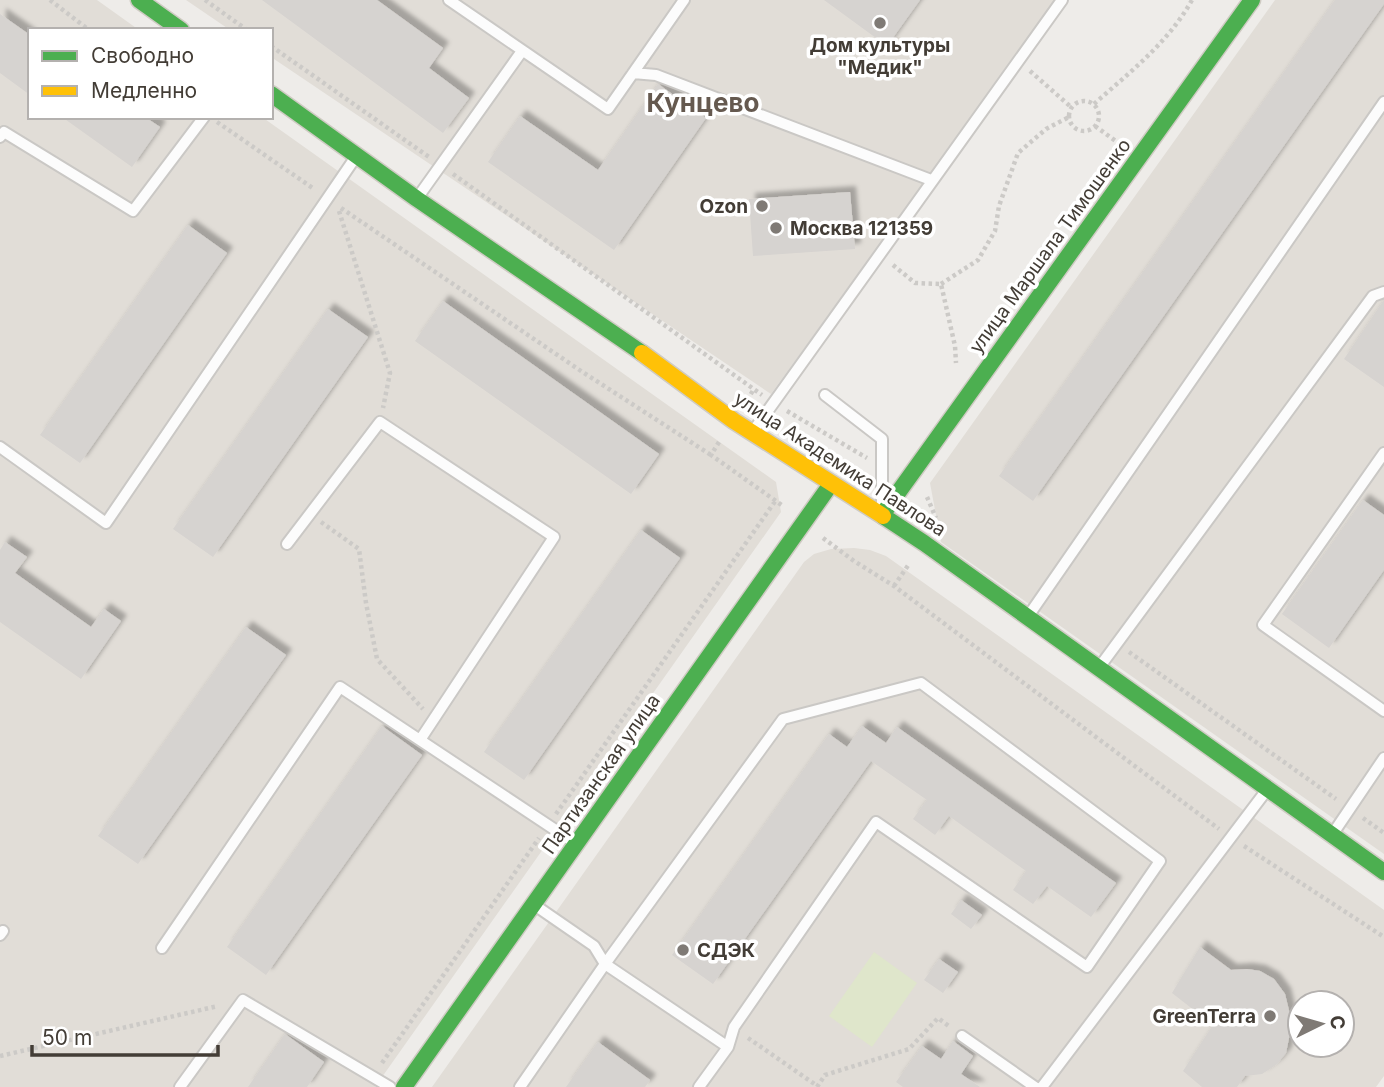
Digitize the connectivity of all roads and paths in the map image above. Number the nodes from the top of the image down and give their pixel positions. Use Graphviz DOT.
graph roads {
  1 [pos="50,0"];
  2 [pos="139,0"];
  3 [pos="205,0"];
  4 [pos="449,0"];
  5 [pos="684,0"];
  6 [pos="1062,0"];
  7 [pos="1192,0"];
  8 [pos="1252,0"];
  9 [pos="86,28"];
  10 [pos="178,28"];
  11 [pos="244,28"];
  12 [pos="273,48"];
  13 [pos="522,51"];
  14 [pos="1018,61"];
  15 [pos="633,73"];
  16 [pos="273,95"];
  17 [pos="1384,102"];
  18 [pos="1094,104"];
  19 [pos="1071,107"];
  20 [pos="1069,117"];
  21 [pos="202,119"];
  22 [pos="214,119"];
  23 [pos="1095,126"];
  24 [pos="0,137"];
  25 [pos="1121,144"];
  26 [pos="356,156"];
  27 [pos="442,165"];
  28 [pos="931,180"];
  29 [pos="327,192"];
  30 [pos="417,199"];
  31 [pos="333,202"];
  32 [pos="879,253"];
  33 [pos="941,284"];
  34 [pos="1384,292"];
  35 [pos="956,368"];
  36 [pos="825,395"];
  37 [pos="734,421"];
  38 [pos="380,422"];
  39 [pos="752,432"];
  40 [pos="4,450"];
  41 [pos="1384,453"];
  42 [pos="711,455"];
  43 [pos="0,464"];
  44 [pos="831,484"];
  45 [pos="776,500"];
  46 [pos="310,514"];
  47 [pos="882,515"];
  48 [pos="804,523"];
  49 [pos="286,544"];
  50 [pos="1028,617"];
  51 [pos="1098,668"];
  52 [pos="1384,711"];
  53 [pos="433,719"];
  54 [pos="420,740"];
  55 [pos="1384,758"];
  56 [pos="1268,789"];
  57 [pos="548,825"];
  58 [pos="1333,834"];
  59 [pos="1230,837"];
  60 [pos="578,844"];
  61 [pos="1384,872"];
  62 [pos="534,905"];
  63 [pos="1384,937"];
  64 [pos="162,948"];
  65 [pos="605,964"];
  66 [pos="243,1000"];
  67 [pos="734,1027"];
  68 [pos="962,1036"];
  69 [pos="727,1047"];
  70 [pos="0,1056"];
  71 [pos="372,1077"];
  72 [pos="817,1086"];
  73 [pos="180,1087"];
  74 [pos="390,1087"];
  75 [pos="404,1087"];
  76 [pos="520,1087"];
  77 [pos="699,1087"];
  78 [pos="1035,1087"];
  79 [pos="1042,1087"];
  1 -- 9 [label="path"];
  2 -- 10 [label="street"];
  3 -- 11 [label="path"];
  4 -- 13 [label="lane"];
  5 -- 15 [label="lane"];
  6 -- 14 [label="lane"];
  7 -- 18 [label="path"];
  8 -- 47 [label="street, улица Маршала Тимошенко"];
  12 -- 27 [label="path"];
  13 -- 15 [label="lane"];
  13 -- 27 [label="lane"];
  14 -- 19 [label="path"];
  14 -- 28 [label="lane"];
  15 -- 28 [label="lane"];
  16 -- 26 [label="street, улица Академика Павлова"];
  17 -- 50 [label="lane"];
  18 -- 19 [label="path"];
  18 -- 23 [label="path"];
  19 -- 20 [label="path"];
  20 -- 23 [label="path"];
  20 -- 33 [label="path"];
  21 -- 24 [label="lane"];
  22 -- 29 [label="path"];
  23 -- 25 [label="path"];
  26 -- 29 [label="lane"];
  26 -- 30 [label="street, улица Академика Павлова"];
  27 -- 30 [label="lane"];
  27 -- 37 [label="path"];
  28 -- 32 [label="lane"];
  29 -- 38 [label="path"];
  29 -- 40 [label="lane"];
  30 -- 37 [label="street, улица Академика Павлова"];
  31 -- 42 [label="path"];
  32 -- 33 [label="path"];
  32 -- 39 [label="lane"];
  33 -- 35 [label="path"];
  34 -- 51 [label="lane"];
  36 -- 47 [label="lane"];
  37 -- 39 [label="street, улица Академика Павлова"];
  37 -- 42 [label="path"];
  38 -- 46 [label="lane"];
  38 -- 53 [label="lane"];
  39 -- 44 [label="street, улица Академика Павлова"];
  40 -- 43 [label="lane"];
  41 -- 52 [label="lane"];
  42 -- 45 [label="path"];
  44 -- 47 [label="street, улица Академика Павлова"];
  44 -- 48 [label="street, Партизанская улица"];
  45 -- 48 [label="path"];
  45 -- 57 [label="path"];
  46 -- 49 [label="lane"];
  46 -- 53 [label="path"];
  47 -- 50 [label="street, улица Академика Павлова"];
  48 -- 59 [label="path"];
  48 -- 60 [label="street, Партизанская улица"];
  50 -- 51 [label="street, улица Академика Павлова"];
  51 -- 56 [label="street, улица Академика Павлова"];
  53 -- 54 [label="lane"];
  54 -- 57 [label="lane"];
  54 -- 64 [label="lane"];
  55 -- 58 [label="lane"];
  56 -- 58 [label="street, улица Академика Павлова"];
  56 -- 59 [label="lane"];
  57 -- 60 [label="lane"];
  57 -- 71 [label="path"];
  58 -- 61 [label="street, улица Академика Павлова"];
  59 -- 63 [label="path"];
  59 -- 79 [label="lane"];
  60 -- 62 [label="street, Партизанская улица"];
  62 -- 65 [label="lane"];
  62 -- 75 [label="street, Партизанская улица"];
  65 -- 67 [label="lane"];
  65 -- 69 [label="lane"];
  65 -- 76 [label="lane"];
  66 -- 70 [label="path"];
  66 -- 71 [label="lane"];
  66 -- 73 [label="lane"];
  67 -- 69 [label="lane"];
  67 -- 72 [label="path"];
  68 -- 72 [label="path"];
  68 -- 78 [label="lane"];
  69 -- 77 [label="lane"];
  71 -- 74 [label="lane"];
}
